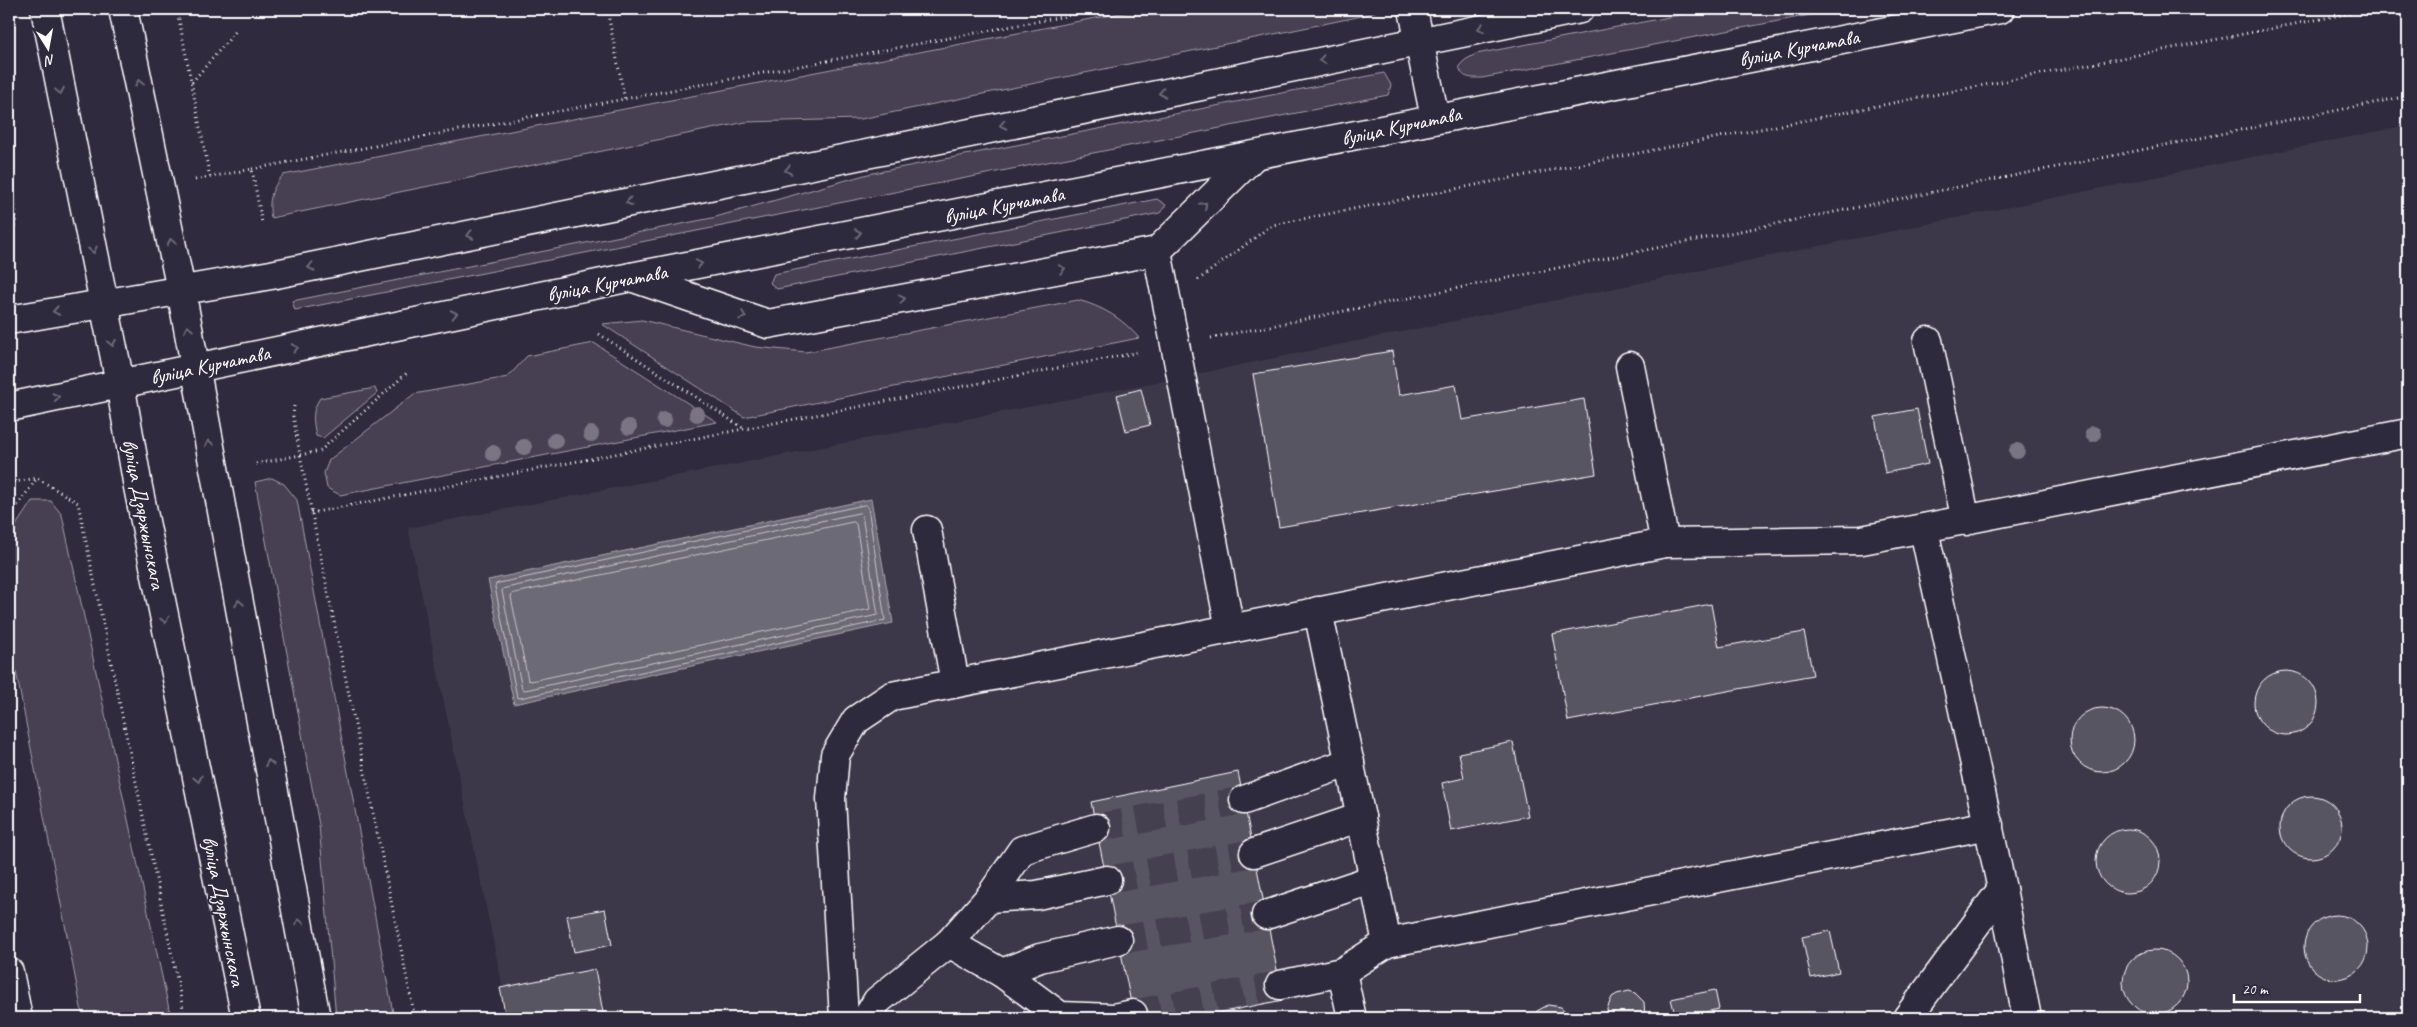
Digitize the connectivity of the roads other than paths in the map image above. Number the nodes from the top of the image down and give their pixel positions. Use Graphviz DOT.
graph roads {
  1 [pos="44,9"];
  2 [pos="124,9"];
  3 [pos="1413,9"];
  4 [pos="1580,9"];
  5 [pos="2000,9"];
  6 [pos="1419,40"];
  7 [pos="1435,118"];
  8 [pos="1254,156"];
  9 [pos="1157,251"];
  10 [pos="631,277"];
  11 [pos="181,290"];
  12 [pos="104,303"];
  13 [pos="9,320"];
  14 [pos="1928,341"];
  15 [pos="1630,366"];
  16 [pos="196,368"];
  17 [pos="120,383"];
  18 [pos="9,407"];
  19 [pos="2408,433"];
  20 [pos="1966,521"];
  21 [pos="927,530"];
  22 [pos="1924,530"];
  23 [pos="1665,543"];
  24 [pos="1318,611"];
  25 [pos="1230,628"];
  26 [pos="955,683"];
  27 [pos="1350,762"];
  28 [pos="1244,800"];
  29 [pos="1361,817"];
  30 [pos="1989,824"];
  31 [pos="1096,828"];
  32 [pos="1254,853"];
  33 [pos="1374,879"];
  34 [pos="1107,880"];
  35 [pos="2002,889"];
  36 [pos="989,898"];
  37 [pos="1266,915"];
  38 [pos="1118,940"];
  39 [pos="948,943"];
  40 [pos="1387,943"];
  41 [pos="9,972"];
  42 [pos="1342,972"];
  43 [pos="1002,973"];
  44 [pos="1280,985"];
  45 [pos="1133,1014"];
  46 [pos="18,1018"];
  47 [pos="246,1018"];
  48 [pos="316,1018"];
  49 [pos="844,1018"];
  50 [pos="867,1018"];
  51 [pos="1352,1018"];
  52 [pos="1907,1018"];
  53 [pos="2027,1018"];
  1 -- 12 [label="main road, вуліца Дзяржынскага, one-way"];
  11 -- 2 [label="main road, one-way"];
  3 -- 6 [label="main road"];
  4 -- 6 [label="main road, one-way"];
  5 -- 7 [label="main road, вуліца Курчатава"];
  6 -- 7 [label="main road"];
  6 -- 11 [label="main road, one-way"];
  7 -- 8 [label="main road, вуліца Курчатава"];
  9 -- 8 [label="main road, one-way"];
  10 -- 8 [label="main road, вуліца Курчатава, one-way"];
  10 -- 9 [label="main road, one-way"];
  9 -- 25 [label="main road"];
  16 -- 10 [label="main road, вуліца Курчатава, one-way"];
  11 -- 12 [label="main road"];
  16 -- 11 [label="main road, one-way"];
  12 -- 13 [label="main road, one-way"];
  12 -- 17 [label="main road, вуліца Дзяржынскага, one-way"];
  14 -- 20 [label="main road"];
  15 -- 23 [label="main road"];
  16 -- 17 [label="main road, вуліца Курчатава"];
  48 -- 16 [label="main road, one-way"];
  18 -- 17 [label="main road, вуліца Курчатава, one-way"];
  17 -- 47 [label="main road, вуліца Дзяржынскага, one-way"];
  19 -- 20 [label="main road"];
  20 -- 22 [label="main road"];
  21 -- 26 [label="main road"];
  22 -- 23 [label="main road"];
  22 -- 30 [label="main road"];
  23 -- 24 [label="main road"];
  24 -- 25 [label="main road"];
  24 -- 27 [label="main road"];
  25 -- 26 [label="main road"];
  26 -- 49 [label="main road"];
  27 -- 28 [label="main road"];
  27 -- 29 [label="main road"];
  29 -- 32 [label="main road"];
  29 -- 33 [label="main road"];
  30 -- 35 [label="main road"];
  30 -- 40 [label="main road"];
  31 -- 36 [label="main road"];
  33 -- 37 [label="main road"];
  33 -- 40 [label="main road"];
  34 -- 36 [label="main road"];
  35 -- 52 [label="main road"];
  35 -- 53 [label="main road"];
  36 -- 39 [label="main road"];
  38 -- 43 [label="main road"];
  39 -- 43 [label="main road"];
  39 -- 50 [label="main road"];
  40 -- 42 [label="main road"];
  41 -- 46 [label="main road"];
  42 -- 44 [label="main road"];
  42 -- 51 [label="main road"];
  43 -- 45 [label="main road"];
}
